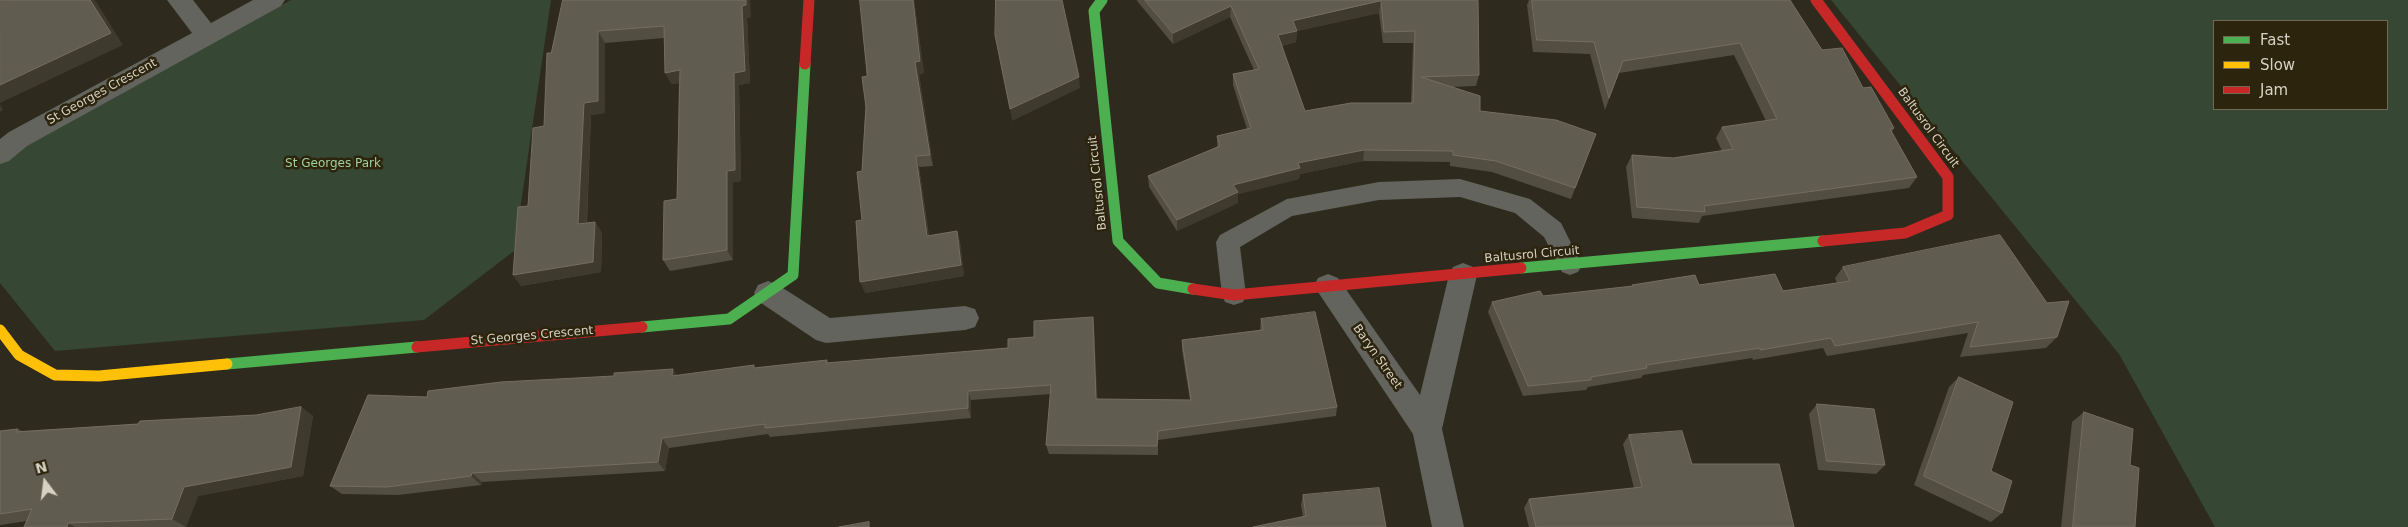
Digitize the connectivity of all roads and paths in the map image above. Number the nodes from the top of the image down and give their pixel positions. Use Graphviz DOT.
graph roads {
  1 [pos="179,0"];
  2 [pos="273,0"];
  3 [pos="809,0"];
  4 [pos="1102,0"];
  5 [pos="1816,0"];
  6 [pos="206,34"];
  7 [pos="0,154"];
  8 [pos="1570,265"];
  9 [pos="1463,275"];
  10 [pos="1328,286"];
  11 [pos="768,292"];
  12 [pos="1234,295"];
  13 [pos="965,318"];
  14 [pos="0,330"];
  15 [pos="1427,429"];
  16 [pos="1448,527"];
  1 -- 6 [label="street"];
  2 -- 6 [label="street, St Georges Crescent"];
  3 -- 11 [label="street, St Georges Crescent"];
  4 -- 12 [label="street, Baltusrol Circuit"];
  5 -- 8 [label="street, Baltusrol Circuit"];
  6 -- 7 [label="street, St Georges Crescent"];
  8 -- 9 [label="street, Baltusrol Circuit"];
  8 -- 12 [label="lane"];
  9 -- 10 [label="street, Baltusrol Circuit"];
  9 -- 15 [label="street, Baryn Street"];
  10 -- 12 [label="street, Baltusrol Circuit"];
  10 -- 15 [label="street, Baryn Street"];
  11 -- 13 [label="street"];
  11 -- 14 [label="street, St Georges Crescent"];
  15 -- 16 [label="street, Baryn Street"];
}
